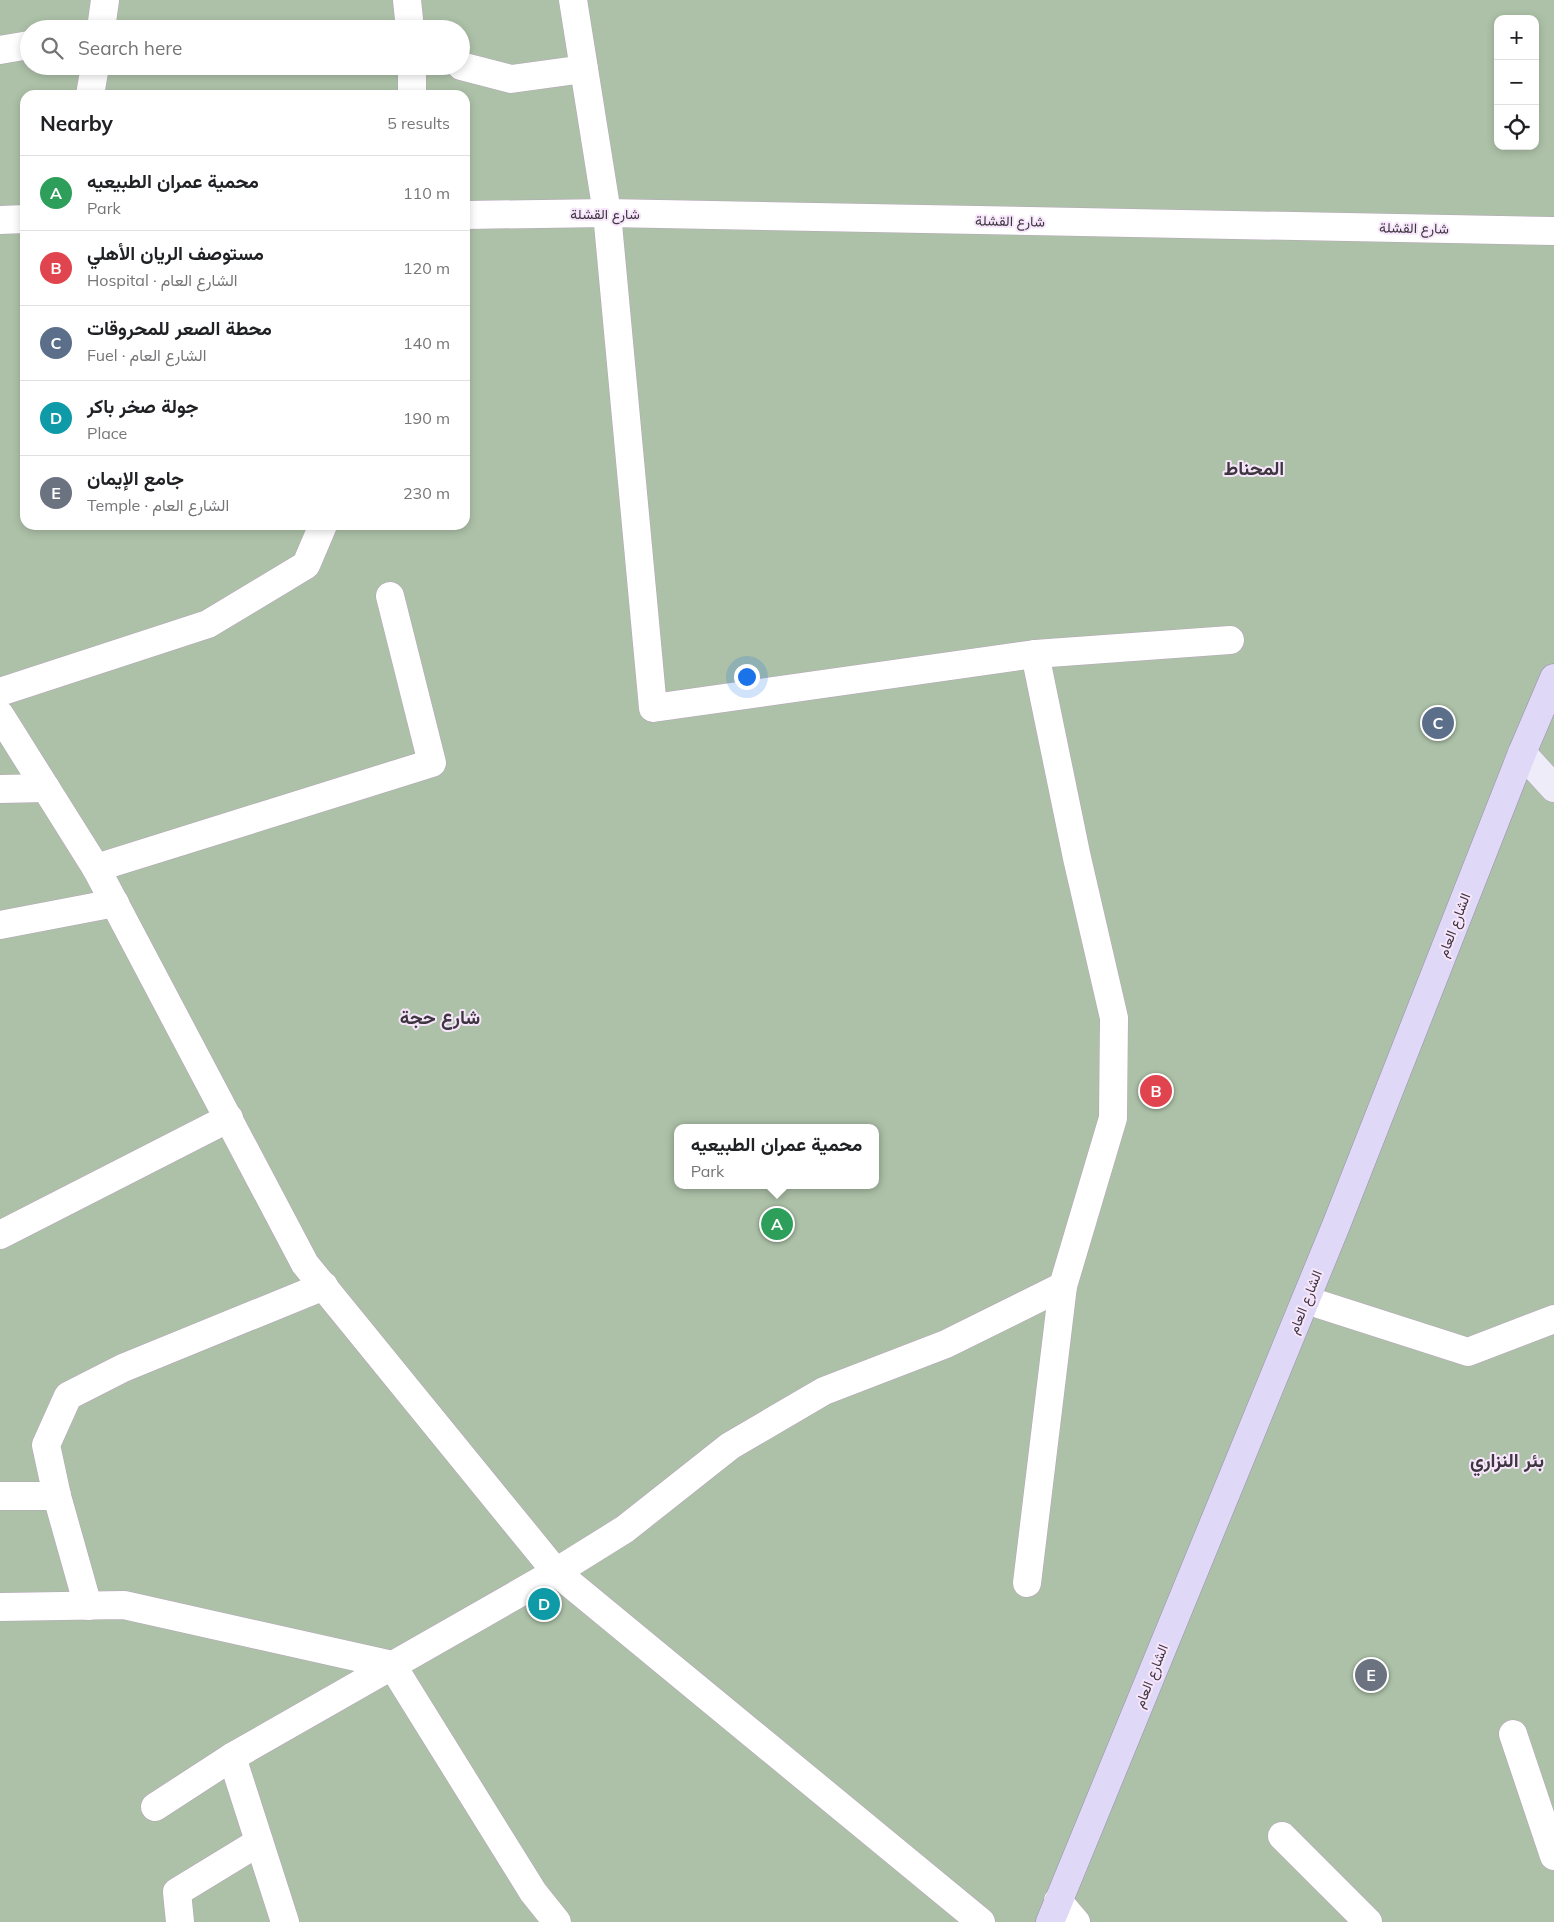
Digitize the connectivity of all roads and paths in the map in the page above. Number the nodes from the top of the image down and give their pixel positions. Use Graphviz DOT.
graph roads {
  1 [pos="105,0"];
  2 [pos="407,0"];
  3 [pos="573,0"];
  4 [pos="102,20"];
  5 [pos="409,20"];
  6 [pos="20,47"];
  7 [pos="0,50"];
  8 [pos="470,68"];
  9 [pos="584,69"];
  10 [pos="93,75"];
  11 [pos="412,75"];
  12 [pos="91,90"];
  13 [pos="412,90"];
  14 [pos="607,213"];
  15 [pos="470,214"];
  16 [pos="20,219"];
  17 [pos="0,220"];
  18 [pos="1554,231"];
  19 [pos="321,530"];
  20 [pos="390,596"];
  21 [pos="1230,640"];
  22 [pos="1035,654"];
  23 [pos="1554,678"];
  24 [pos="0,692"];
  25 [pos="0,715"];
  26 [pos="1522,753"];
  27 [pos="46,788"];
  28 [pos="1554,788"];
  29 [pos="0,789"];
  30 [pos="96,868"];
  31 [pos="115,903"];
  32 [pos="0,925"];
  33 [pos="229,1118"];
  34 [pos="0,1235"];
  35 [pos="324,1286"];
  36 [pos="1064,1286"];
  37 [pos="1306,1300"];
  38 [pos="1554,1320"];
  39 [pos="0,1496"];
  40 [pos="57,1496"];
  41 [pos="556,1572"];
  42 [pos="1028,1583"];
  43 [pos="88,1606"];
  44 [pos="0,1607"];
  45 [pos="392,1665"];
  46 [pos="1513,1734"];
  47 [pos="232,1757"];
  48 [pos="155,1807"];
  49 [pos="1282,1836"];
  50 [pos="259,1842"];
  51 [pos="1554,1856"];
  52 [pos="1054,1912"];
  53 [pos="180,1922"];
  54 [pos="285,1922"];
  55 [pos="557,1922"];
  56 [pos="981,1922"];
  57 [pos="1076,1922"];
  58 [pos="1368,1922"];
  1 -- 4 [label="street"];
  2 -- 5 [label="street"];
  3 -- 9 [label="street"];
  6 -- 7 [label="street"];
  8 -- 9 [label="street"];
  9 -- 14 [label="street"];
  10 -- 12 [label="street"];
  11 -- 13 [label="street"];
  14 -- 15 [label="street, شارع القشلة"];
  14 -- 18 [label="street, شارع القشلة"];
  14 -- 22 [label="street"];
  16 -- 17 [label="street"];
  19 -- 24 [label="street"];
  20 -- 30 [label="street"];
  21 -- 22 [label="street"];
  22 -- 36 [label="street"];
  23 -- 26 [label="main road, الشارع العام"];
  25 -- 27 [label="street"];
  26 -- 28 [label="main road"];
  26 -- 37 [label="main road, الشارع العام"];
  27 -- 29 [label="street"];
  27 -- 30 [label="street"];
  30 -- 31 [label="street"];
  31 -- 32 [label="street"];
  31 -- 33 [label="street"];
  33 -- 34 [label="street"];
  33 -- 35 [label="street"];
  35 -- 40 [label="street"];
  35 -- 41 [label="street"];
  36 -- 41 [label="street"];
  36 -- 42 [label="street"];
  37 -- 38 [label="street"];
  37 -- 52 [label="main road, الشارع العام"];
  39 -- 40 [label="street"];
  40 -- 43 [label="street"];
  41 -- 45 [label="street"];
  41 -- 56 [label="street"];
  43 -- 44 [label="street"];
  43 -- 45 [label="street"];
  45 -- 47 [label="street"];
  45 -- 55 [label="street"];
  46 -- 51 [label="street"];
  47 -- 48 [label="street"];
  47 -- 50 [label="street"];
  49 -- 58 [label="street"];
  50 -- 53 [label="street"];
  50 -- 54 [label="street"];
  52 -- 57 [label="street"];
}
